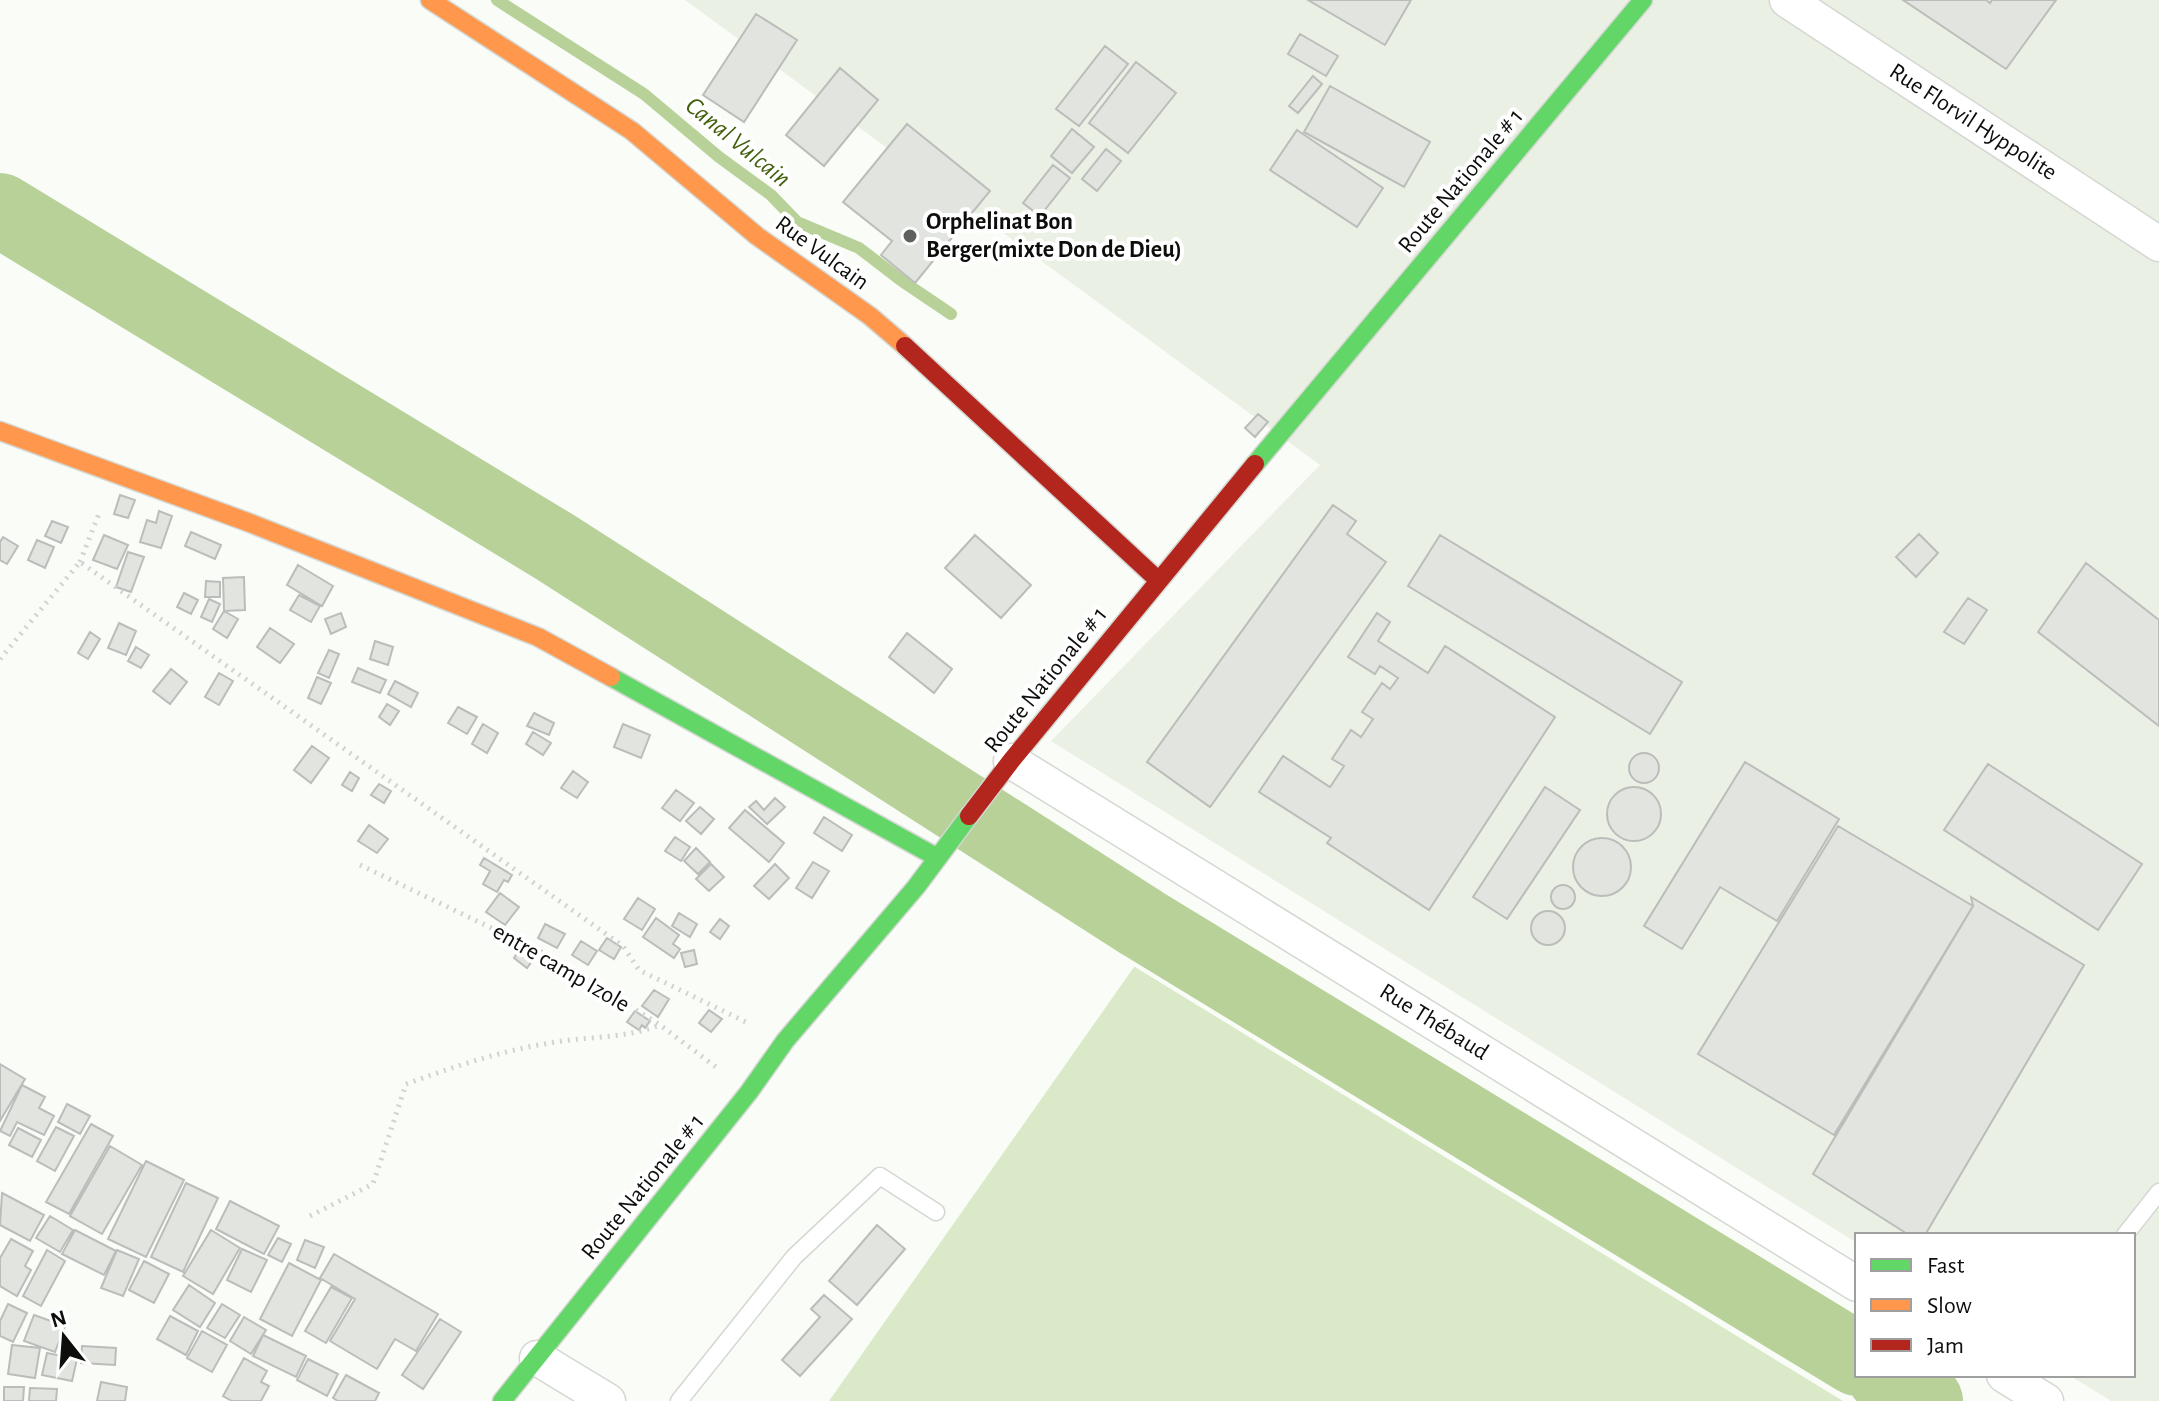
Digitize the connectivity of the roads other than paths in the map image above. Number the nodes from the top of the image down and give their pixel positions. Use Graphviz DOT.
graph roads {
  1 [pos="430,0"];
  2 [pos="1643,0"];
  3 [pos="1787,0"];
  4 [pos="2159,244"];
  5 [pos="0,431"];
  6 [pos="1158,580"];
  7 [pos="1011,761"];
  8 [pos="938,858"];
  9 [pos="2159,1192"];
  10 [pos="936,1212"];
  11 [pos="2127,1233"];
  12 [pos="1855,1283"];
  13 [pos="537,1358"];
  14 [pos="2007,1377"];
  15 [pos="502,1401"];
  16 [pos="608,1401"];
  17 [pos="679,1401"];
  18 [pos="2046,1401"];
  1 -- 6 [label="street, Rue Vulcain"];
  2 -- 6 [label="street, Route Nationale # 1"];
  3 -- 4 [label="street, Rue Florvil Hyppolite"];
  5 -- 8 [label="street"];
  6 -- 7 [label="street, Route Nationale # 1"];
  7 -- 8 [label="street, Route Nationale # 1"];
  7 -- 12 [label="street, Rue Thébaud"];
  8 -- 13 [label="street, Route Nationale # 1"];
  9 -- 11 [label="lane"];
  10 -- 17 [label="lane"];
  13 -- 15 [label="street, Route Nationale # 1"];
  13 -- 16 [label="street"];
  14 -- 18 [label="street"];
}
